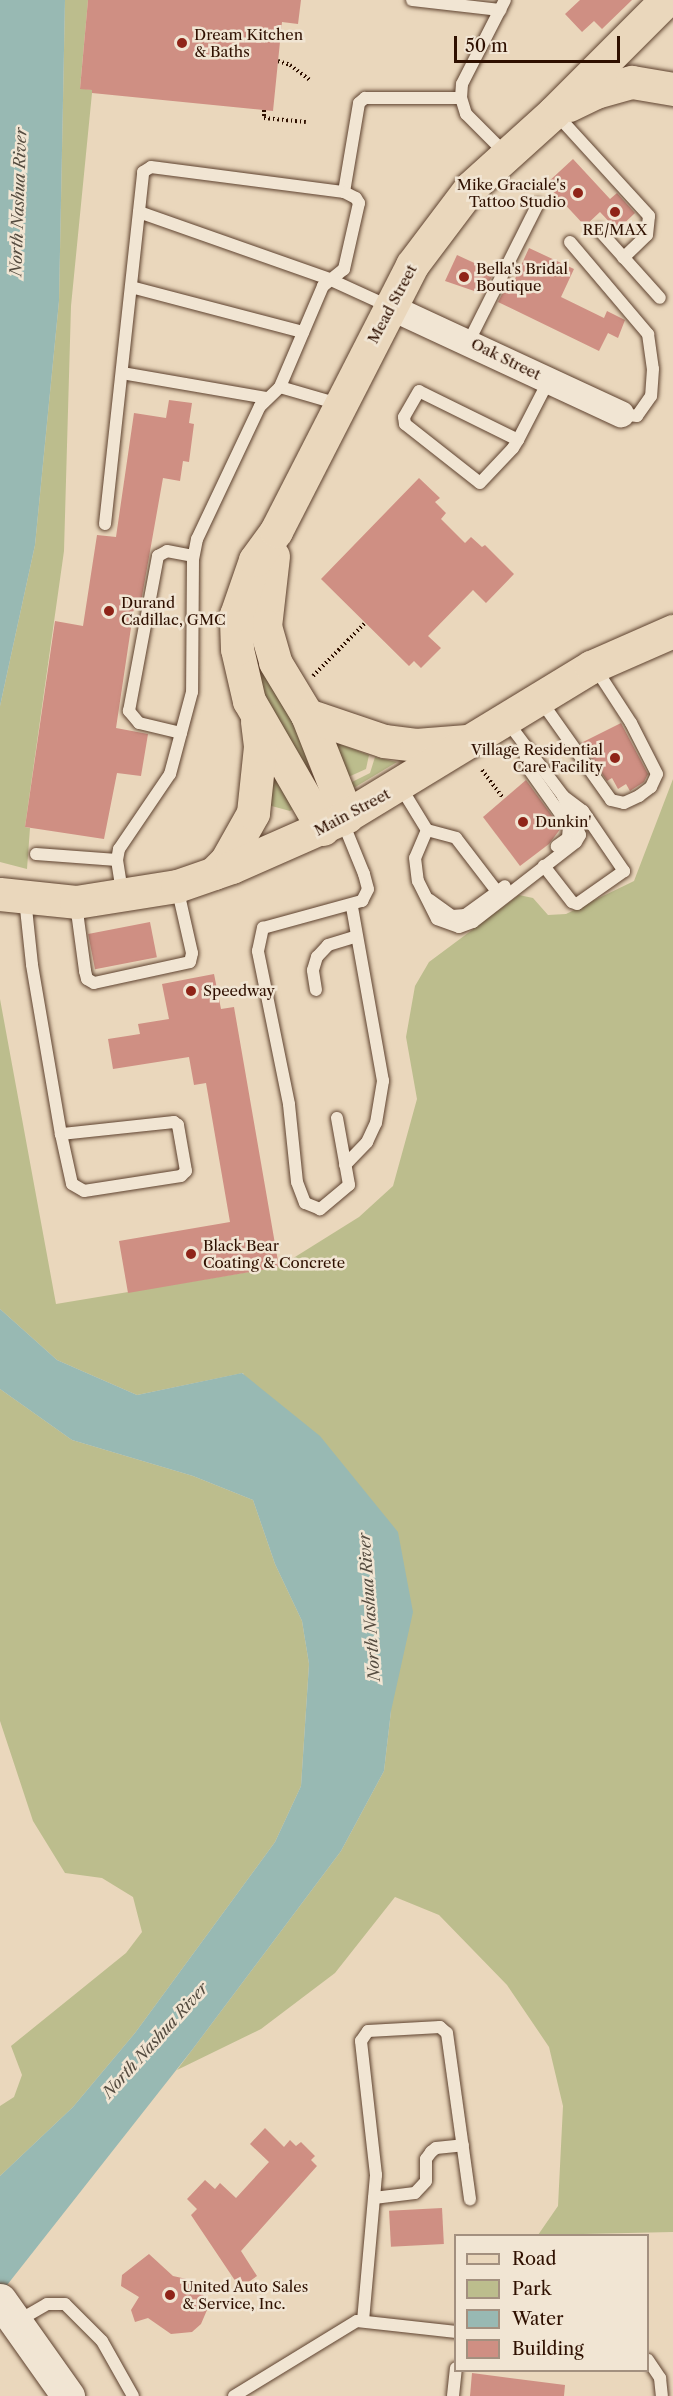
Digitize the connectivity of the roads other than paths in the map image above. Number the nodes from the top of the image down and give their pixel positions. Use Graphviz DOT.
graph roads {
  1 [pos="412,0"];
  2 [pos="666,0"];
  3 [pos="428,1"];
  4 [pos="502,5"];
  5 [pos="673,89"];
  6 [pos="460,98"];
  7 [pos="554,112"];
  8 [pos="505,153"];
  9 [pos="344,192"];
  10 [pos="538,204"];
  11 [pos="138,212"];
  12 [pos="599,230"];
  13 [pos="570,242"];
  14 [pos="623,258"];
  15 [pos="329,279"];
  16 [pos="131,287"];
  17 [pos="660,298"];
  18 [pos="390,307"];
  19 [pos="303,332"];
  20 [pos="469,341"];
  21 [pos="122,373"];
  22 [pos="549,380"];
  23 [pos="280,387"];
  24 [pos="266,398"];
  25 [pos="340,405"];
  26 [pos="621,414"];
  27 [pos="518,440"];
  28 [pos="105,524"];
  29 [pos="276,531"];
  30 [pos="193,556"];
  31 [pos="673,631"];
  32 [pos="594,665"];
  33 [pos="540,699"];
  34 [pos="305,700"];
  35 [pos="256,716"];
  36 [pos="506,720"];
  37 [pos="182,732"];
  38 [pos="524,748"];
  39 [pos="478,754"];
  40 [pos="400,786"];
  41 [pos="563,796"];
  42 [pos="337,822"];
  43 [pos="427,830"];
  44 [pos="36,855"];
  45 [pos="117,860"];
  46 [pos="544,866"];
  47 [pos="214,873"];
  48 [pos="177,886"];
  49 [pos="122,895"];
  50 [pos="499,895"];
  51 [pos="12,896"];
  52 [pos="76,902"];
  53 [pos="352,907"];
  54 [pos="357,936"];
  55 [pos="316,990"];
  56 [pos="337,1118"];
  57 [pos="62,1134"];
  58 [pos="345,1165"];
  59 [pos="463,2145"];
  60 [pos="374,2198"];
  61 [pos="470,2199"];
  62 [pos="8,2311"];
  63 [pos="363,2321"];
  64 [pos="454,2332"];
  65 [pos="649,2362"];
  66 [pos="456,2372"];
  67 [pos="68,2396"];
  68 [pos="132,2396"];
  69 [pos="234,2396"];
  70 [pos="453,2396"];
  71 [pos="662,2396"];
  1 -- 3 [label="lane"];
  2 -- 7 [label="main road"];
  3 -- 4 [label="lane"];
  4 -- 6 [label="lane"];
  5 -- 7 [label="main road"];
  6 -- 8 [label="lane"];
  6 -- 9 [label="lane"];
  7 -- 8 [label="main road, Mead Street"];
  7 -- 14 [label="lane"];
  8 -- 18 [label="main road, Mead Street"];
  9 -- 11 [label="lane"];
  9 -- 15 [label="lane"];
  10 -- 20 [label="lane"];
  11 -- 15 [label="lane"];
  11 -- 16 [label="lane"];
  12 -- 14 [label="lane"];
  13 -- 26 [label="lane"];
  14 -- 17 [label="lane"];
  15 -- 18 [label="lane"];
  15 -- 19 [label="lane"];
  16 -- 19 [label="lane"];
  16 -- 21 [label="lane"];
  18 -- 20 [label="street, Oak Street"];
  18 -- 25 [label="main road, Mead Street"];
  19 -- 23 [label="lane"];
  20 -- 22 [label="street, Oak Street"];
  21 -- 24 [label="lane"];
  21 -- 28 [label="lane"];
  22 -- 26 [label="street, Oak Street"];
  22 -- 27 [label="lane"];
  23 -- 24 [label="lane"];
  23 -- 25 [label="lane"];
  24 -- 30 [label="lane"];
  25 -- 29 [label="main road, Mead Street"];
  27 -- 27 [label="lane"];
  29 -- 34 [label="main road, Mead Street"];
  29 -- 35 [label="main road, Mead Street"];
  30 -- 37 [label="lane"];
  30 -- 37 [label="lane"];
  31 -- 32 [label="main road, Main Street"];
  32 -- 33 [label="main road, Main Street"];
  32 -- 33 [label="lane"];
  33 -- 36 [label="main road, Main Street"];
  34 -- 39 [label="main road"];
  34 -- 42 [label="main road, Mead Street"];
  35 -- 42 [label="main road, Mead Street"];
  35 -- 47 [label="main road"];
  36 -- 38 [label="lane"];
  36 -- 39 [label="main road, Main Street"];
  37 -- 45 [label="lane"];
  38 -- 41 [label="lane"];
  38 -- 50 [label="lane"];
  39 -- 40 [label="main road, Main Street"];
  40 -- 42 [label="main road, Main Street"];
  40 -- 43 [label="lane"];
  41 -- 46 [label="lane"];
  41 -- 46 [label="lane"];
  42 -- 47 [label="main road, Main Street"];
  42 -- 53 [label="lane"];
  43 -- 50 [label="lane"];
  43 -- 50 [label="lane"];
  44 -- 45 [label="lane"];
  45 -- 49 [label="lane"];
  46 -- 50 [label="lane"];
  47 -- 48 [label="main road, Main Street"];
  48 -- 49 [label="main road, Main Street"];
  48 -- 52 [label="lane"];
  49 -- 52 [label="main road, Main Street"];
  51 -- 52 [label="main road, Main Street"];
  51 -- 57 [label="lane"];
  53 -- 54 [label="lane"];
  53 -- 58 [label="lane"];
  54 -- 55 [label="lane"];
  54 -- 58 [label="lane"];
  56 -- 58 [label="lane"];
  57 -- 57 [label="lane"];
  59 -- 60 [label="lane"];
  59 -- 60 [label="lane"];
  59 -- 61 [label="lane"];
  60 -- 63 [label="lane"];
  62 -- 67 [label="main road"];
  62 -- 68 [label="lane"];
  63 -- 64 [label="lane"];
  63 -- 69 [label="lane"];
  65 -- 71 [label="lane"];
  66 -- 70 [label="lane"];
}
